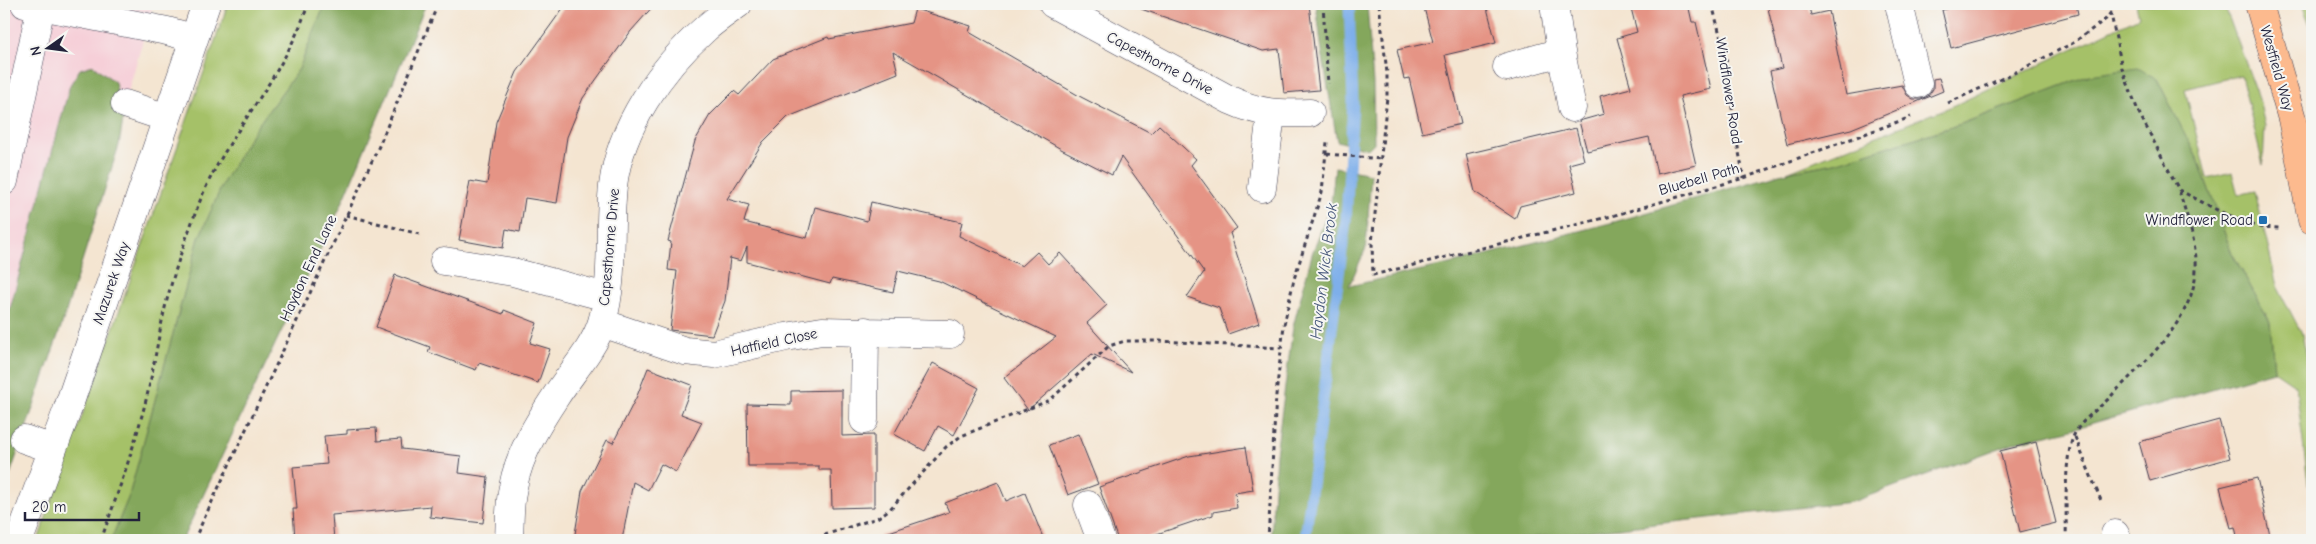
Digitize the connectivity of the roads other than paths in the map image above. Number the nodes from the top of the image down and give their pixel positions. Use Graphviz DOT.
graph roads {
  1 [pos="206,4"];
  2 [pos="738,4"];
  3 [pos="1053,4"];
  4 [pos="1554,4"];
  5 [pos="1899,4"];
  6 [pos="2258,4"];
  7 [pos="33,5"];
  8 [pos="1088,13"];
  9 [pos="193,38"];
  10 [pos="1561,52"];
  11 [pos="1507,67"];
  12 [pos="1918,84"];
  13 [pos="125,104"];
  14 [pos="1572,108"];
  15 [pos="1310,113"];
  16 [pos="1272,114"];
  17 [pos="168,118"];
  18 [pos="4,181"];
  19 [pos="1262,188"];
  20 [pos="2312,220"];
  21 [pos="444,261"];
  22 [pos="604,310"];
  23 [pos="865,331"];
  24 [pos="950,334"];
  25 [pos="864,420"];
  26 [pos="24,439"];
  27 [pos="53,449"];
  28 [pos="1088,505"];
  29 [pos="19,540"];
  30 [pos="509,540"];
  31 [pos="1100,540"];
  1 -- 9 [label="street, Mazurek Way"];
  2 -- 22 [label="street, Capesthorne Drive"];
  3 -- 8 [label="street, Capesthorne Drive"];
  4 -- 10 [label="street"];
  5 -- 12 [label="street"];
  6 -- 20 [label="main road, Westfield Way"];
  7 -- 9 [label="street"];
  7 -- 18 [label="street"];
  8 -- 16 [label="street, Capesthorne Drive"];
  9 -- 17 [label="street, Mazurek Way"];
  10 -- 11 [label="street"];
  10 -- 14 [label="street"];
  13 -- 17 [label="street"];
  15 -- 16 [label="street, Capesthorne Drive"];
  16 -- 19 [label="street"];
  17 -- 27 [label="street, Mazurek Way"];
  21 -- 22 [label="street, Hatfield Close"];
  22 -- 23 [label="street, Hatfield Close"];
  22 -- 30 [label="street, Capesthorne Drive"];
  23 -- 24 [label="street, Hatfield Close"];
  23 -- 25 [label="street"];
  26 -- 27 [label="street"];
  27 -- 29 [label="street, Mazurek Way"];
  28 -- 31 [label="street"];
}
